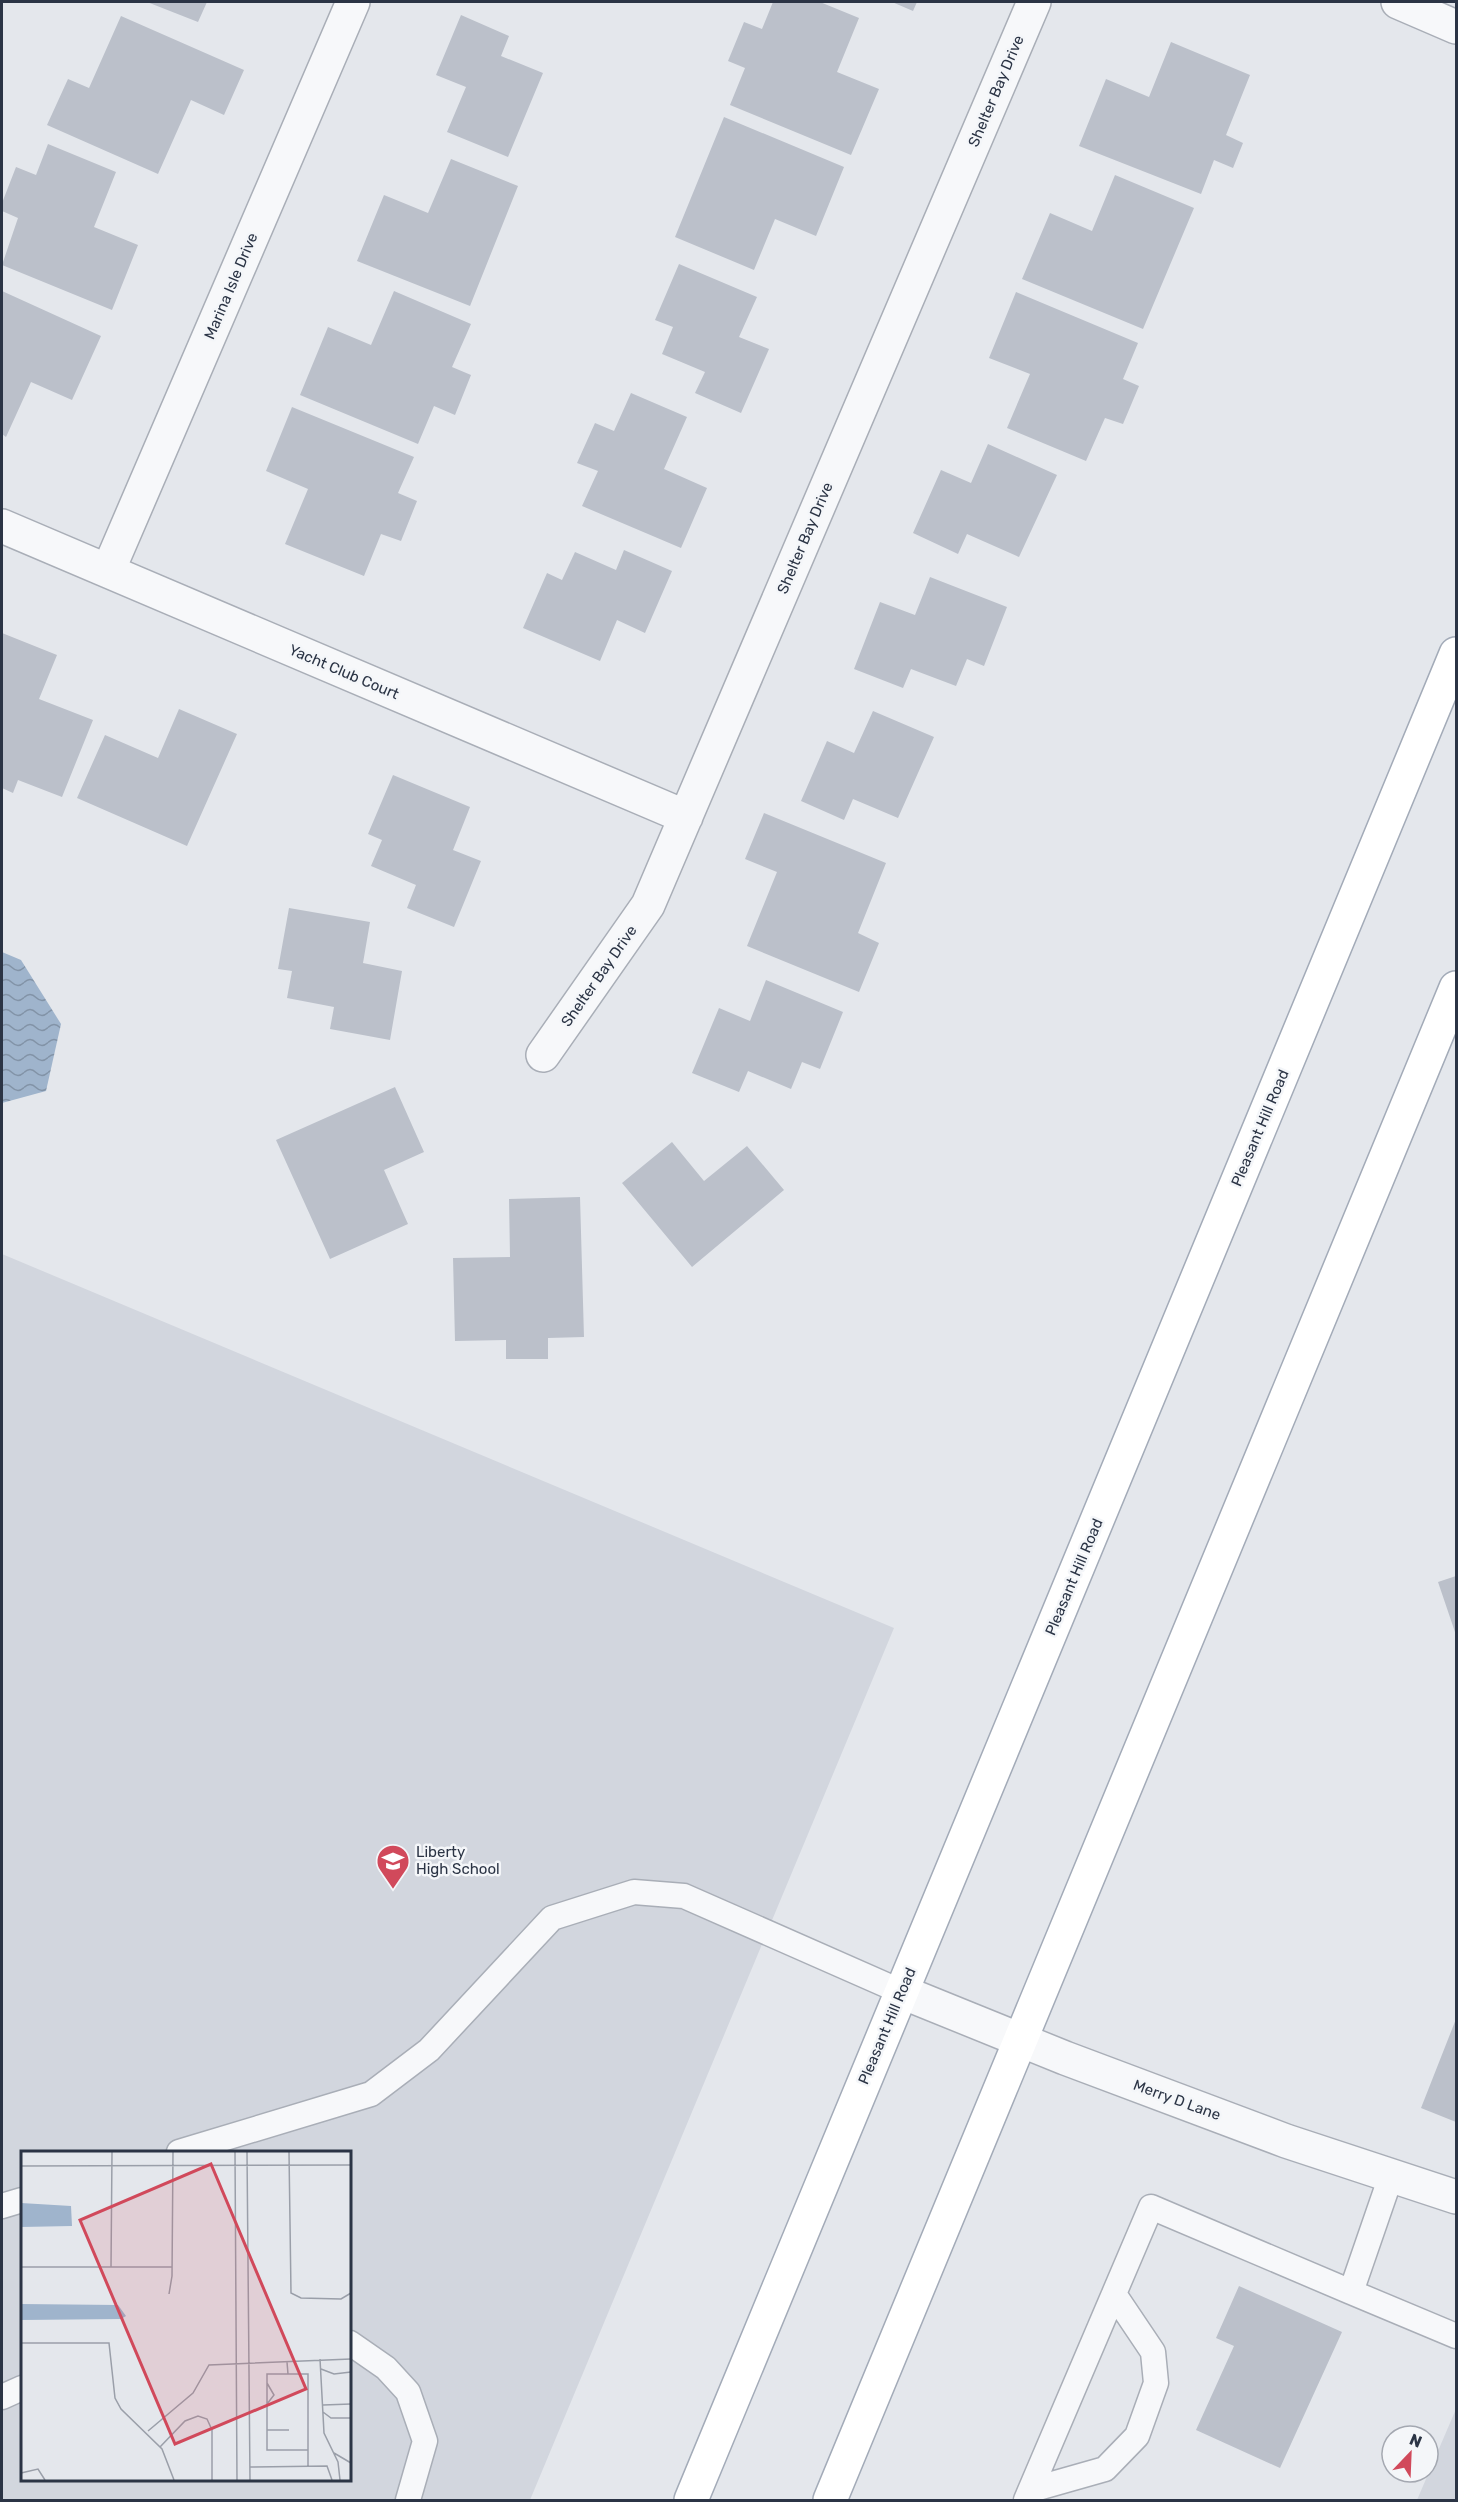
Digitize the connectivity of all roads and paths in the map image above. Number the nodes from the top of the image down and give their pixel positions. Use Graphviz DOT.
graph roads {
  1 [pos="353,2"];
  2 [pos="1034,2"];
  3 [pos="1398,2"];
  4 [pos="1456,27"];
  5 [pos="2,526"];
  6 [pos="108,571"];
  7 [pos="1456,654"];
  8 [pos="686,817"];
  9 [pos="1456,988"];
  10 [pos="543,1055"];
  11 [pos="902,1992"];
  12 [pos="1020,2040"];
  13 [pos="182,2151"];
  14 [pos="1391,2176"];
  15 [pos="1456,2197"];
  16 [pos="21,2200"];
  17 [pos="2,2206"];
  18 [pos="1351,2292"];
  19 [pos="1114,2294"];
  20 [pos="1456,2336"];
  21 [pos="351,2344"];
  22 [pos="21,2388"];
  23 [pos="2,2397"];
  24 [pos="1028,2495"];
  25 [pos="408,2500"];
  26 [pos="691,2500"];
  27 [pos="830,2500"];
  1 -- 6 [label="street, Marina Isle Drive"];
  2 -- 8 [label="street, Shelter Bay Drive"];
  3 -- 4 [label="street"];
  5 -- 6 [label="street, Yacht Club Court"];
  6 -- 8 [label="street, Yacht Club Court"];
  7 -- 11 [label="main road, Pleasant Hill Road"];
  8 -- 10 [label="street, Shelter Bay Drive"];
  9 -- 12 [label="main road"];
  11 -- 12 [label="street, Merry D Lane"];
  11 -- 13 [label="lane"];
  11 -- 26 [label="main road, Pleasant Hill Road"];
  12 -- 14 [label="street, Merry D Lane"];
  12 -- 27 [label="main road"];
  14 -- 15 [label="street, Merry D Lane"];
  14 -- 18 [label="lane"];
  16 -- 17 [label="lane"];
  18 -- 19 [label="lane"];
  18 -- 20 [label="lane"];
  19 -- 24 [label="lane"];
  19 -- 24 [label="lane"];
  21 -- 25 [label="lane"];
  22 -- 23 [label="lane"];
}
